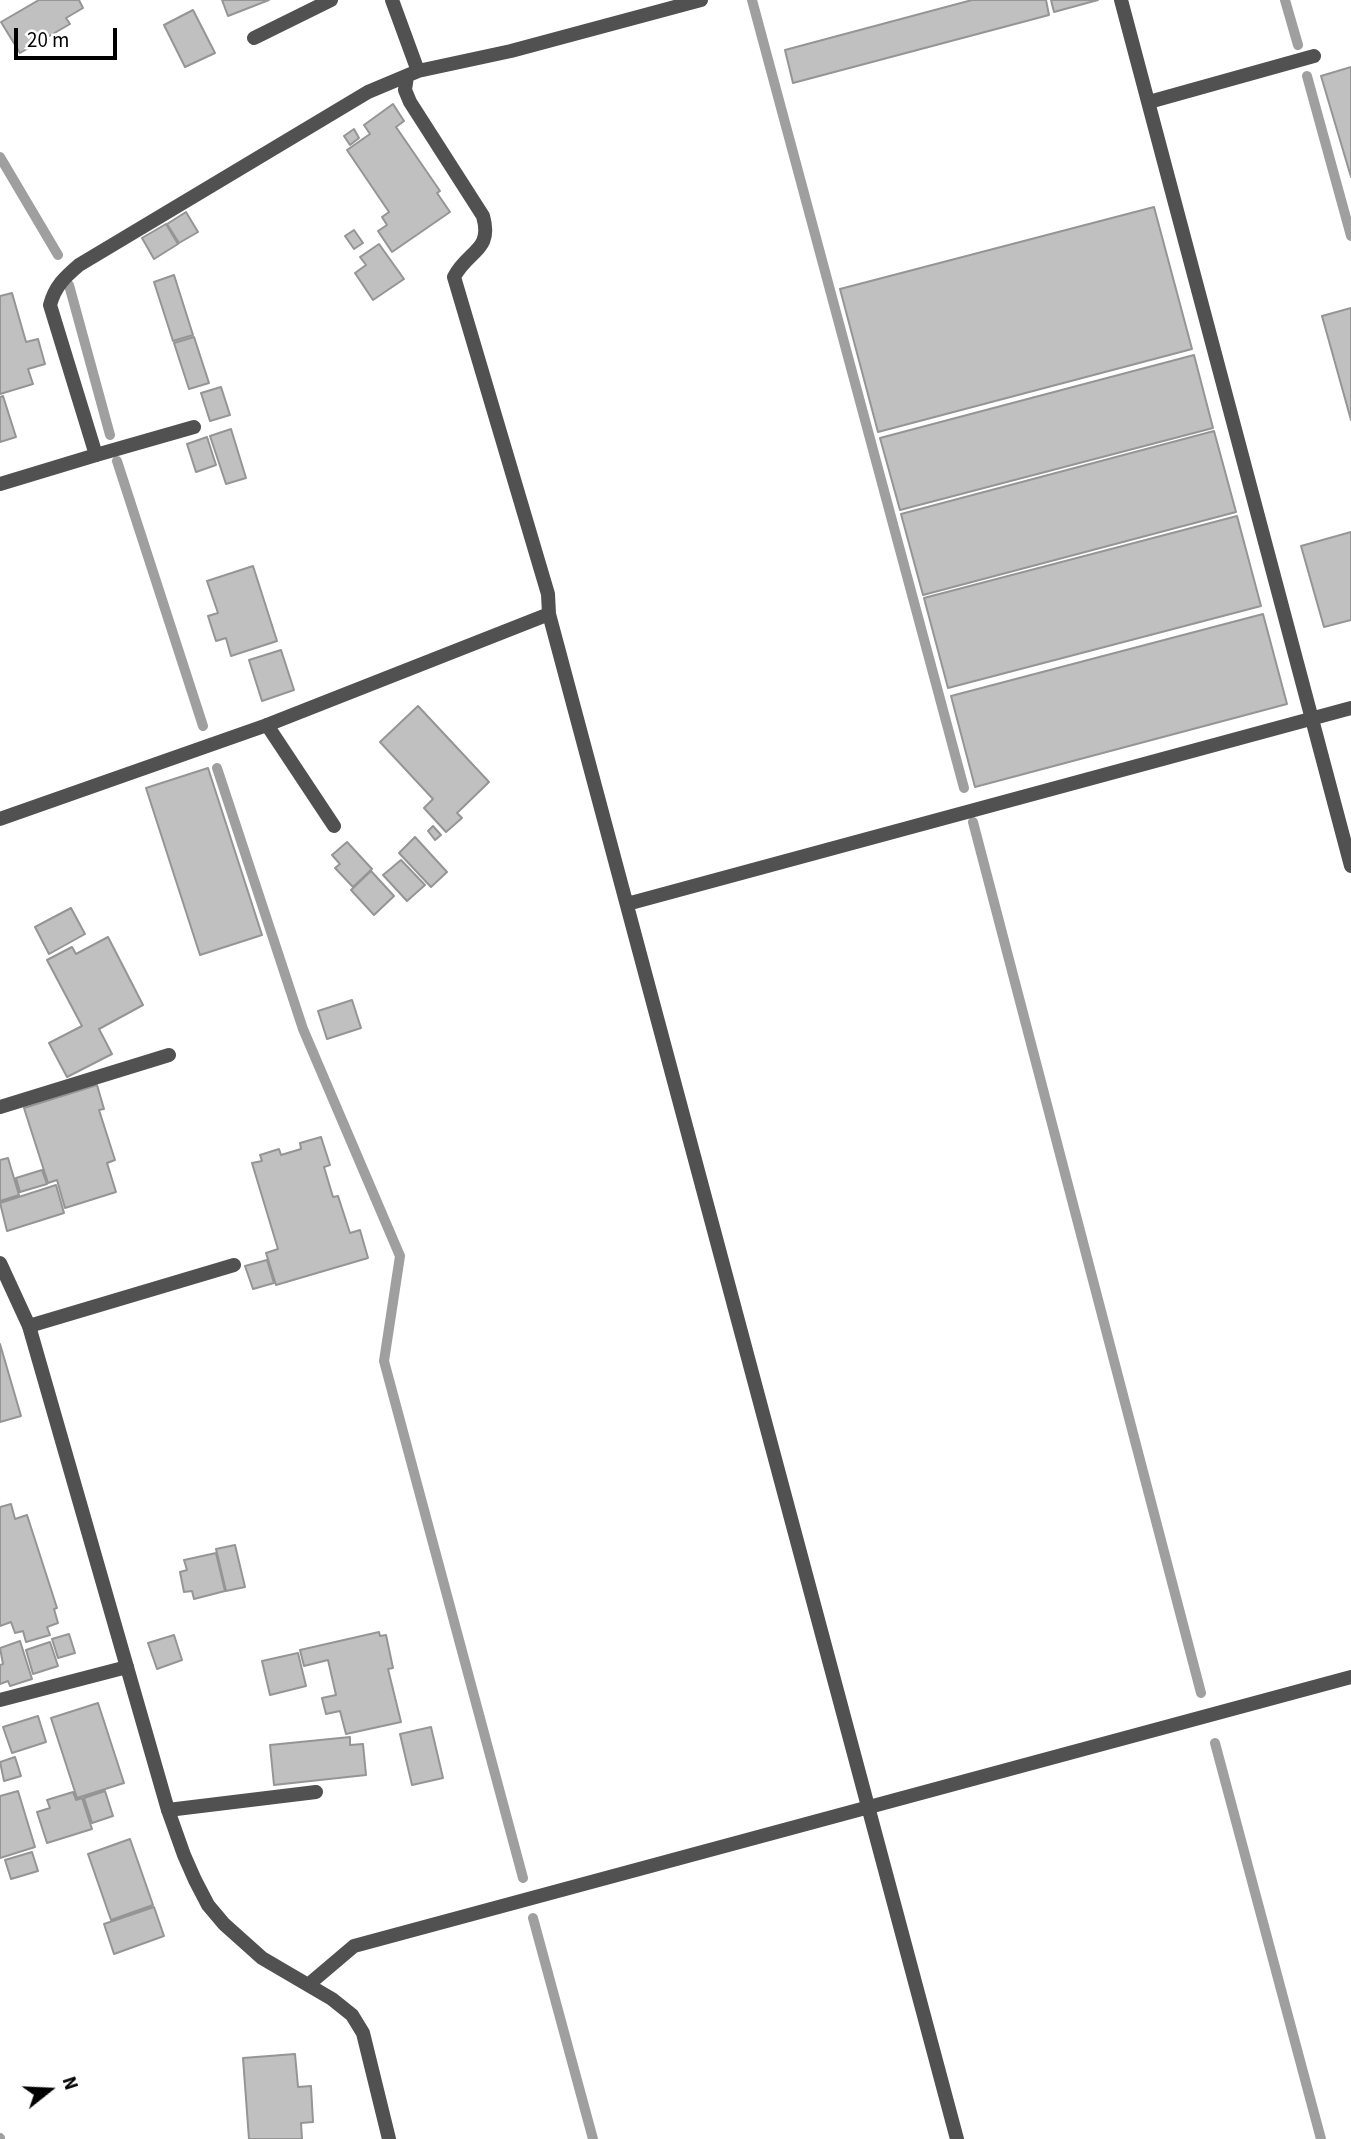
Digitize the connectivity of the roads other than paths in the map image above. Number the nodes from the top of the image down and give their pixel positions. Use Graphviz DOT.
graph roads {
  1 [pos="331,0"];
  2 [pos="392,0"];
  3 [pos="701,0"];
  4 [pos="1121,0"];
  5 [pos="254,38"];
  6 [pos="1314,56"];
  7 [pos="412,73"];
  8 [pos="1149,103"];
  9 [pos="194,428"];
  10 [pos="96,455"];
  11 [pos="0,484"];
  12 [pos="549,614"];
  13 [pos="1351,708"];
  14 [pos="1312,719"];
  15 [pos="267,725"];
  16 [pos="0,819"];
  17 [pos="334,826"];
  18 [pos="1351,866"];
  19 [pos="627,904"];
  20 [pos="169,1055"];
  21 [pos="0,1107"];
  22 [pos="0,1263"];
  23 [pos="234,1265"];
  24 [pos="29,1326"];
  25 [pos="127,1667"];
  26 [pos="1351,1677"];
  27 [pos="0,1700"];
  28 [pos="316,1792"];
  29 [pos="868,1807"];
  30 [pos="168,1810"];
  31 [pos="308,1985"];
  32 [pos="389,2139"];
  33 [pos="957,2139"];
  1 -- 5 [label="street"];
  2 -- 7 [label="street"];
  3 -- 7 [label="street"];
  4 -- 8 [label="street"];
  6 -- 8 [label="street"];
  7 -- 10 [label="street"];
  7 -- 12 [label="street"];
  8 -- 14 [label="street"];
  9 -- 10 [label="street"];
  10 -- 11 [label="street"];
  12 -- 15 [label="street"];
  12 -- 19 [label="street"];
  13 -- 14 [label="street"];
  14 -- 18 [label="street"];
  14 -- 19 [label="street"];
  15 -- 16 [label="street"];
  15 -- 17 [label="street"];
  19 -- 29 [label="street"];
  20 -- 21 [label="street"];
  22 -- 24 [label="street"];
  23 -- 24 [label="street"];
  24 -- 25 [label="street"];
  25 -- 27 [label="street"];
  25 -- 30 [label="street"];
  26 -- 29 [label="street"];
  28 -- 30 [label="street"];
  29 -- 31 [label="street"];
  29 -- 33 [label="street"];
  30 -- 31 [label="street"];
  31 -- 32 [label="street"];
}
